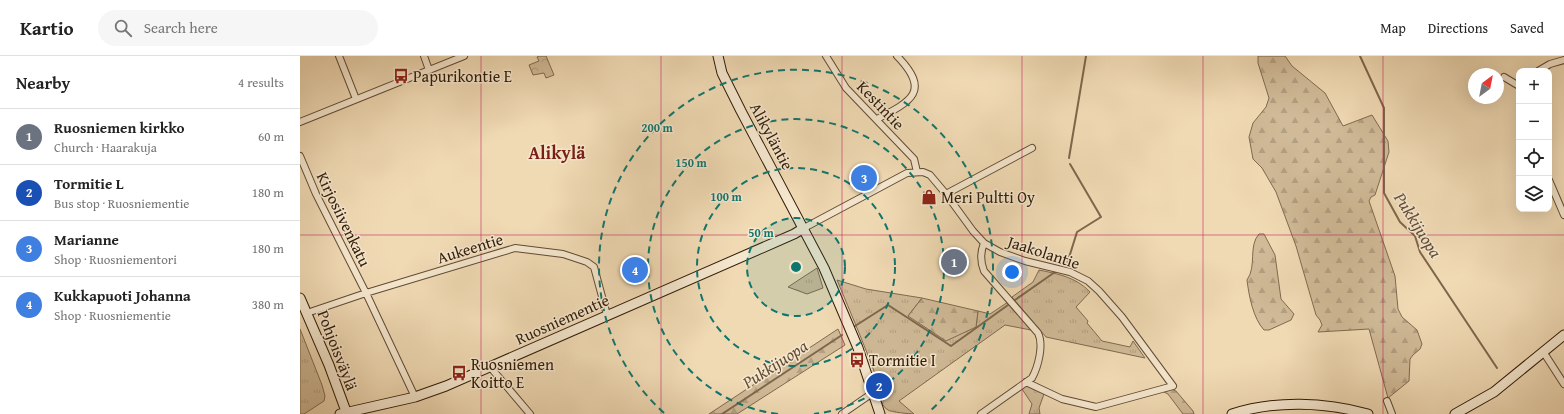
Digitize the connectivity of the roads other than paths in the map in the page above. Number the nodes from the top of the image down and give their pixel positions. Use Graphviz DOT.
graph roads {
  1 [pos="339,56"];
  2 [pos="424,56"];
  3 [pos="464,56"];
  4 [pos="718,56"];
  5 [pos="826,56"];
  6 [pos="897,56"];
  7 [pos="1564,60"];
  8 [pos="1543,68"];
  9 [pos="429,70"];
  10 [pos="1504,77"];
  11 [pos="1516,84"];
  12 [pos="356,99"];
  13 [pos="877,119"];
  14 [pos="300,122"];
  15 [pos="1032,148"];
  16 [pos="300,156"];
  17 [pos="917,172"];
  18 [pos="1552,187"];
  19 [pos="946,194"];
  20 [pos="1564,215"];
  21 [pos="804,228"];
  22 [pos="984,243"];
  23 [pos="366,293"];
  24 [pos="300,298"];
  25 [pos="308,313"];
  26 [pos="607,315"];
  27 [pos="1564,335"];
  28 [pos="1544,353"];
  29 [pos="491,368"];
  30 [pos="1026,382"];
  31 [pos="1564,384"];
  32 [pos="874,392"];
  33 [pos="415,397"];
  34 [pos="1387,401"];
  35 [pos="344,413"];
  36 [pos="1235,413"];
  37 [pos="530,414"];
  38 [pos="842,414"];
  39 [pos="880,414"];
  40 [pos="981,414"];
  41 [pos="1368,414"];
  42 [pos="1392,414"];
  43 [pos="1455,414"];
  1 -- 12 [label="street"];
  2 -- 9 [label="street"];
  3 -- 9 [label="street"];
  4 -- 21 [label="street, Alikyläntie"];
  5 -- 13 [label="street, Kestintie"];
  6 -- 13 [label="street"];
  7 -- 8 [label="street"];
  9 -- 12 [label="street"];
  10 -- 11 [label="street"];
  12 -- 14 [label="street"];
  13 -- 17 [label="street, Kestintie"];
  15 -- 19 [label="street"];
  16 -- 23 [label="street, Kirjosiivenkatu"];
  17 -- 19 [label="street, Jaakolantie"];
  17 -- 21 [label="street"];
  18 -- 20 [label="street"];
  19 -- 22 [label="street, Jaakolantie"];
  21 -- 26 [label="street, Ruosniementie"];
  21 -- 32 [label="street"];
  22 -- 30 [label="street"];
  22 -- 30 [label="street, Jaakolantie"];
  23 -- 25 [label="street, Aukeentie"];
  23 -- 26 [label="street, Aukeentie"];
  23 -- 33 [label="street, Kirjosiivenkatu"];
  24 -- 25 [label="street, Pohjoisväylä"];
  25 -- 35 [label="street, Pohjoisväylä"];
  26 -- 29 [label="street, Ruosniementie"];
  27 -- 28 [label="street"];
  28 -- 31 [label="street"];
  28 -- 43 [label="street"];
  29 -- 33 [label="street, Ruosniementie"];
  29 -- 37 [label="street"];
  30 -- 40 [label="street"];
  32 -- 38 [label="street"];
  32 -- 39 [label="street"];
  33 -- 35 [label="street, Ruosniementie"];
  34 -- 42 [label="street"];
  36 -- 41 [label="street"];
}
